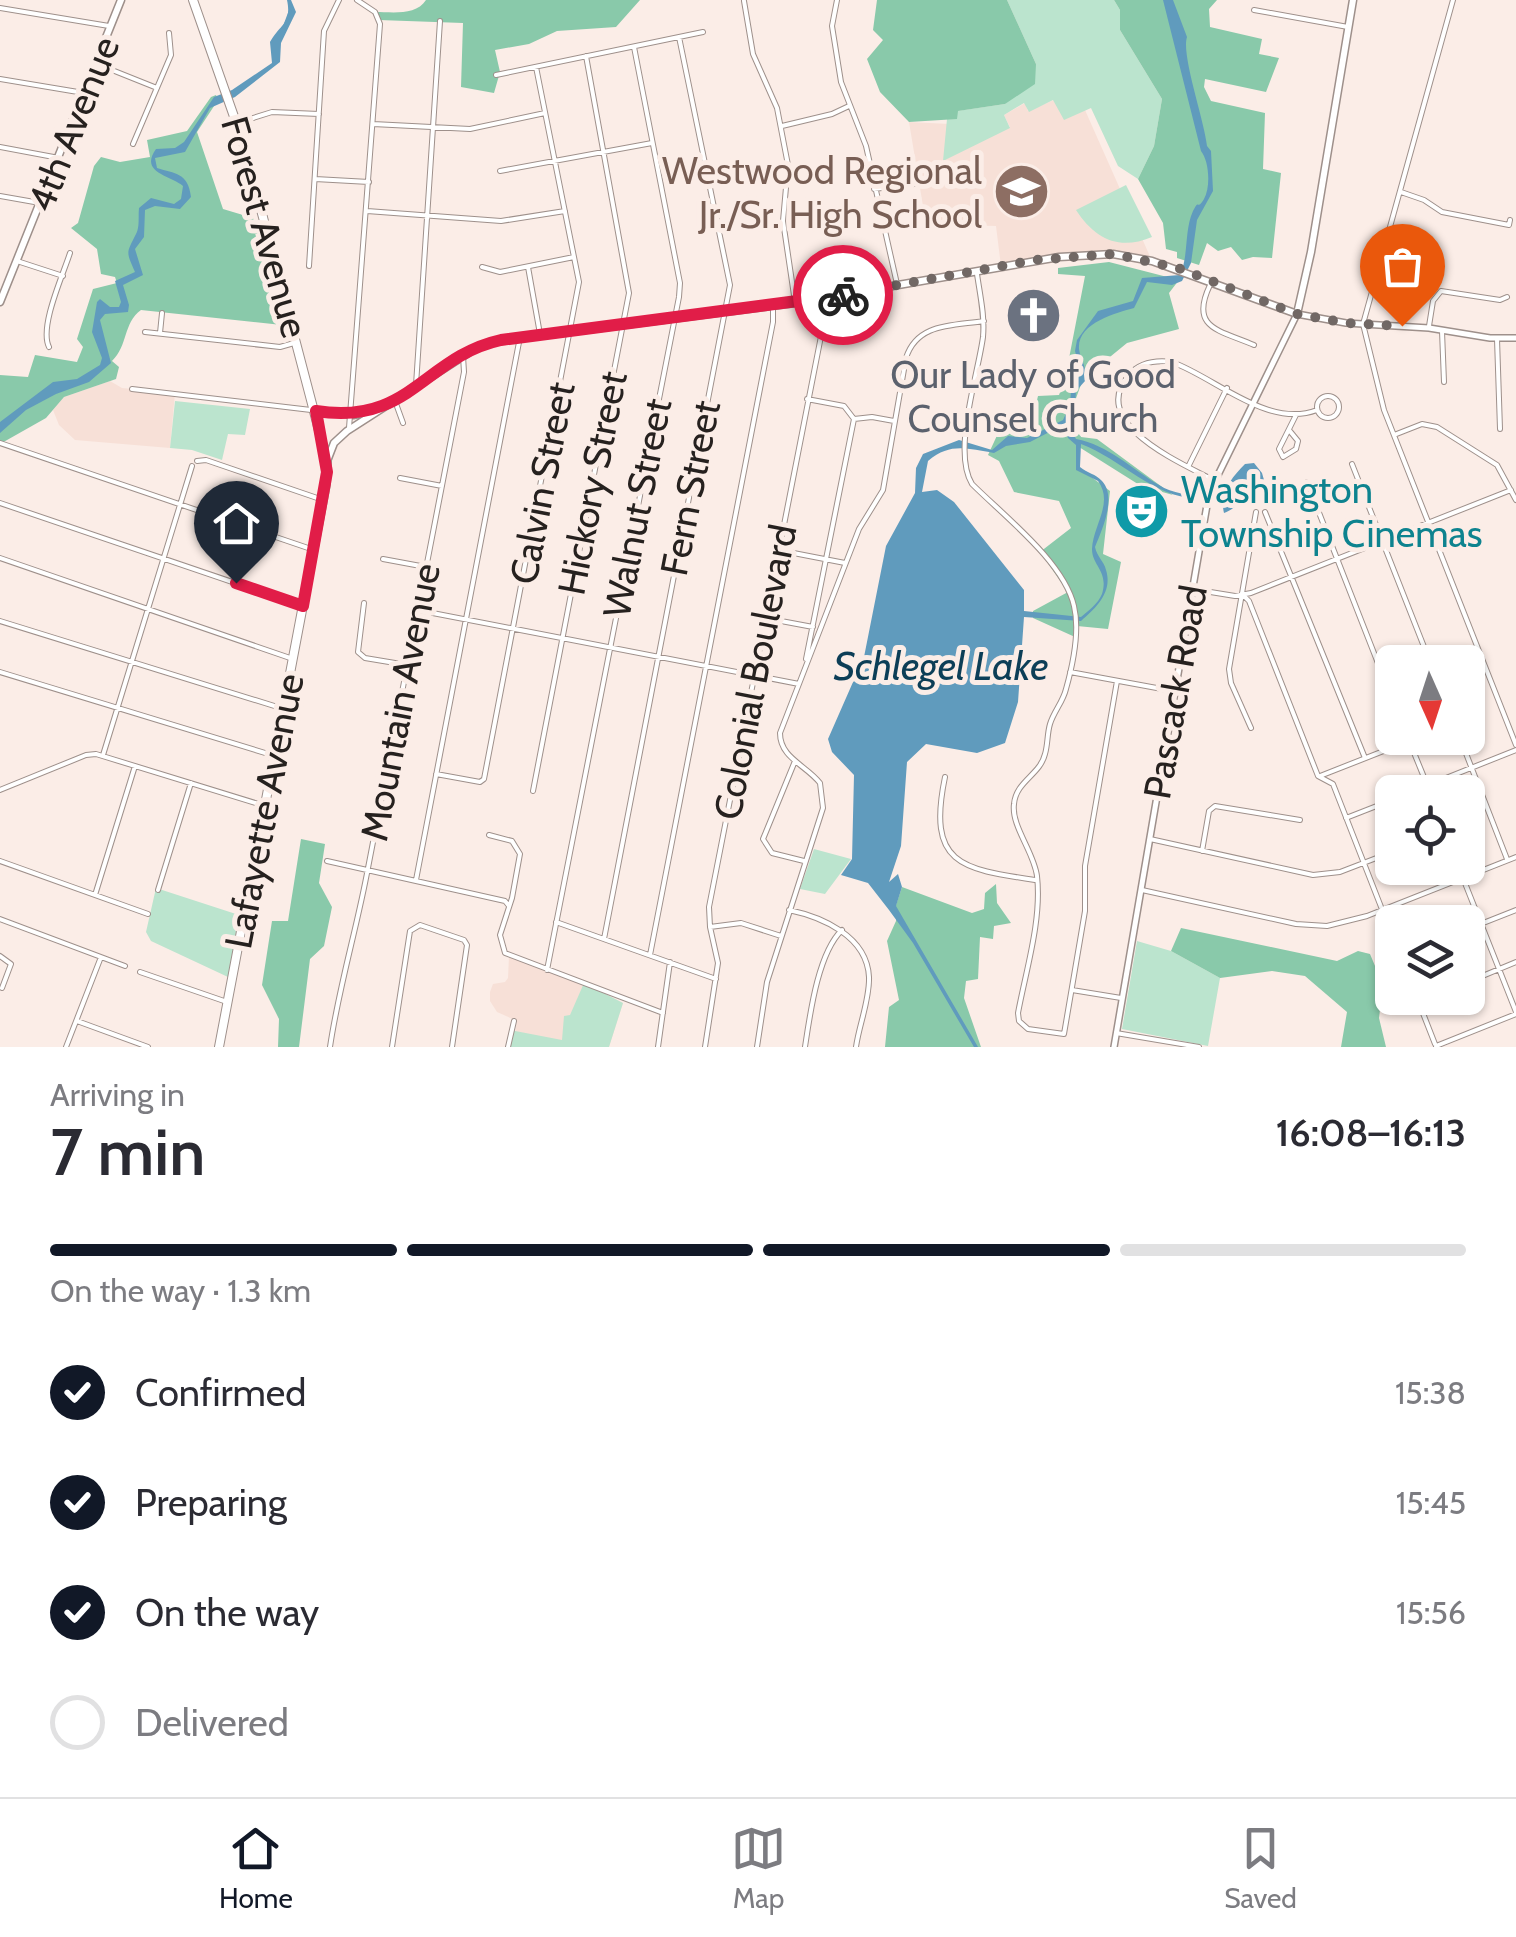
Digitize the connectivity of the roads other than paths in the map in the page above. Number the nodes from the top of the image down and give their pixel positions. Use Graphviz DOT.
graph roads {
  1 [pos="13,0"];
  2 [pos="121,0"];
  3 [pos="193,0"];
  4 [pos="340,0"];
  5 [pos="358,0"];
  6 [pos="837,0"];
  7 [pos="1353,0"];
  8 [pos="1453,0"];
  9 [pos="744,1"];
  10 [pos="0,8"];
  11 [pos="12,10"];
  12 [pos="1254,10"];
  13 [pos="440,21"];
  14 [pos="112,27"];
  15 [pos="1348,27"];
  16 [pos="703,32"];
  17 [pos="168,33"];
  18 [pos="680,37"];
  19 [pos="634,46"];
  20 [pos="586,56"];
  21 [pos="97,64"];
  22 [pos="536,67"];
  23 [pos="496,75"];
  24 [pos="0,79"];
  25 [pos="157,88"];
  26 [pos="84,94"];
  27 [pos="849,106"];
  28 [pos="545,112"];
  29 [pos="319,114"];
  30 [pos="235,118"];
  31 [pos="373,124"];
  32 [pos="781,127"];
  33 [pos="433,128"];
  34 [pos="652,143"];
  35 [pos="133,144"];
  36 [pos="0,147"];
  37 [pos="604,152"];
  38 [pos="58,158"];
  39 [pos="555,162"];
  40 [pos="500,171"];
  41 [pos="315,179"];
  42 [pos="369,182"];
  43 [pos="930,182"];
  44 [pos="874,189"];
  45 [pos="1400,192"];
  46 [pos="0,196"];
  47 [pos="40,203"];
  48 [pos="565,210"];
  49 [pos="367,211"];
  50 [pos="427,216"];
  51 [pos="1510,220"];
  52 [pos="70,253"];
  53 [pos="574,258"];
  54 [pos="17,261"];
  55 [pos="309,266"];
  56 [pos="482,267"];
  57 [pos="528,267"];
  58 [pos="976,270"];
  59 [pos="63,276"];
  60 [pos="1212,281"];
  61 [pos="897,284"];
  62 [pos="826,298"];
  63 [pos="1507,298"];
  64 [pos="0,302"];
  65 [pos="795,303"];
  66 [pos="773,306"];
  67 [pos="724,312"];
  68 [pos="162,313"];
  69 [pos="1297,314"];
  70 [pos="675,318"];
  71 [pos="984,321"];
  72 [pos="624,323"];
  73 [pos="1363,324"];
  74 [pos="1429,328"];
  75 [pos="572,330"];
  76 [pos="1442,330"];
  77 [pos="145,332"];
  78 [pos="160,333"];
  79 [pos="540,334"];
  80 [pos="520,337"];
  81 [pos="1516,338"];
  82 [pos="1496,339"];
  83 [pos="298,341"];
  84 [pos="1254,345"];
  85 [pos="49,347"];
  86 [pos="463,356"];
  87 [pos="1444,382"];
  88 [pos="416,387"];
  89 [pos="1226,388"];
  90 [pos="132,389"];
  91 [pos="807,398"];
  92 [pos="395,400"];
  93 [pos="1254,402"];
  94 [pos="384,408"];
  95 [pos="1316,410"];
  96 [pos="316,411"];
  97 [pos="350,415"];
  98 [pos="1296,415"];
  99 [pos="854,418"];
  100 [pos="896,421"];
  101 [pos="402,422"];
  102 [pos="1500,429"];
  103 [pos="1289,430"];
  104 [pos="347,431"];
  105 [pos="1394,435"];
  106 [pos="0,443"];
  107 [pos="327,459"];
  108 [pos="197,462"];
  109 [pos="1352,464"];
  110 [pos="192,466"];
  111 [pos="1188,466"];
  112 [pos="400,478"];
  113 [pos="1215,482"];
  114 [pos="1307,482"];
  115 [pos="442,486"];
  116 [pos="1512,490"];
  117 [pos="323,500"];
  118 [pos="1516,500"];
  119 [pos="0,503"];
  120 [pos="180,504"];
  121 [pos="1256,512"];
  122 [pos="1266,512"];
  123 [pos="1428,522"];
  124 [pos="1382,541"];
  125 [pos="314,550"];
  126 [pos="778,550"];
  127 [pos="0,558"];
  128 [pos="163,558"];
  129 [pos="383,559"];
  130 [pos="1337,559"];
  131 [pos="826,560"];
  132 [pos="845,564"];
  133 [pos="426,566"];
  134 [pos="1292,577"];
  135 [pos="1192,590"];
  136 [pos="1243,595"];
  137 [pos="364,604"];
  138 [pos="303,606"];
  139 [pos="148,609"];
  140 [pos="418,610"];
  141 [pos="765,618"];
  142 [pos="465,619"];
  143 [pos="0,622"];
  144 [pos="813,627"];
  145 [pos="514,629"];
  146 [pos="562,638"];
  147 [pos="1423,645"];
  148 [pos="609,647"];
  149 [pos="657,656"];
  150 [pos="1375,656"];
  151 [pos="293,659"];
  152 [pos="132,662"];
  153 [pos="407,665"];
  154 [pos="704,666"];
  155 [pos="0,672"];
  156 [pos="804,672"];
  157 [pos="1070,672"];
  158 [pos="754,675"];
  159 [pos="1118,680"];
  160 [pos="799,684"];
  161 [pos="1175,691"];
  162 [pos="118,708"];
  163 [pos="284,709"];
  164 [pos="1250,728"];
  165 [pos="1516,747"];
  166 [pos="1375,754"];
  167 [pos="103,755"];
  168 [pos="1467,755"];
  169 [pos="275,756"];
  170 [pos="1365,758"];
  171 [pos="796,761"];
  172 [pos="135,766"];
  173 [pos="1472,768"];
  174 [pos="436,774"];
  175 [pos="1457,775"];
  176 [pos="1318,776"];
  177 [pos="945,777"];
  178 [pos="191,783"];
  179 [pos="0,790"];
  180 [pos="533,791"];
  181 [pos="265,806"];
  182 [pos="1375,807"];
  183 [pos="1346,818"];
  184 [pos="1300,820"];
  185 [pos="490,835"];
  186 [pos="1150,839"];
  187 [pos="1202,850"];
  188 [pos="1516,857"];
  189 [pos="1375,859"];
  190 [pos="1508,860"];
  191 [pos="0,861"];
  192 [pos="327,861"];
  193 [pos="804,862"];
  194 [pos="1364,863"];
  195 [pos="1485,869"];
  196 [pos="368,870"];
  197 [pos="416,880"];
  198 [pos="1037,880"];
  199 [pos="1446,885"];
  200 [pos="158,890"];
  201 [pos="1141,890"];
  202 [pos="94,896"];
  203 [pos="1380,905"];
  204 [pos="1395,905"];
  205 [pos="509,906"];
  206 [pos="789,910"];
  207 [pos="1516,910"];
  208 [pos="1375,912"];
  209 [pos="148,914"];
  210 [pos="0,919"];
  211 [pos="556,922"];
  212 [pos="1485,923"];
  213 [pos="710,927"];
  214 [pos="842,930"];
  215 [pos="1485,932"];
  216 [pos="781,936"];
  217 [pos="604,939"];
  218 [pos="650,955"];
  219 [pos="0,956"];
  220 [pos="101,957"];
  221 [pos="670,962"];
  222 [pos="1516,962"];
  223 [pos="125,966"];
  224 [pos="1499,969"];
  225 [pos="547,970"];
  226 [pos="140,972"];
  227 [pos="1485,975"];
  228 [pos="716,979"];
  229 [pos="2,988"];
  230 [pos="1072,990"];
  231 [pos="1122,998"];
  232 [pos="227,1002"];
  233 [pos="663,1013"];
  234 [pos="1516,1013"];
  235 [pos="1424,1015"];
  236 [pos="76,1020"];
  237 [pos="514,1021"];
  238 [pos="1116,1033"];
  239 [pos="66,1047"];
  240 [pos="148,1047"];
  241 [pos="219,1047"];
  242 [pos="330,1047"];
  243 [pos="392,1047"];
  244 [pos="452,1047"];
  245 [pos="508,1047"];
  246 [pos="658,1047"];
  247 [pos="705,1047"];
  248 [pos="757,1047"];
  249 [pos="805,1047"];
  250 [pos="856,1047"];
  251 [pos="1114,1047"];
  252 [pos="1199,1047"];
  253 [pos="1436,1047"];
  1 -- 11 [label="street"];
  2 -- 14 [label="main road, 4th Avenue"];
  3 -- 30 [label="main road, Forest Avenue"];
  4 -- 29 [label="street"];
  5 -- 31 [label="street"];
  6 -- 27 [label="street"];
  7 -- 15 [label="main road, Pascack Road"];
  8 -- 45 [label="street"];
  9 -- 32 [label="street"];
  10 -- 11 [label="street"];
  11 -- 14 [label="street"];
  12 -- 15 [label="street"];
  13 -- 33 [label="street"];
  14 -- 21 [label="main road, 4th Avenue"];
  15 -- 69 [label="main road, Pascack Road"];
  16 -- 18 [label="street"];
  17 -- 25 [label="street"];
  18 -- 19 [label="street"];
  18 -- 67 [label="street, Fern Street"];
  19 -- 20 [label="street"];
  19 -- 34 [label="street, Walnut Street"];
  20 -- 22 [label="street"];
  20 -- 37 [label="street, Hickory Street"];
  21 -- 25 [label="street"];
  21 -- 26 [label="main road, 4th Avenue"];
  22 -- 23 [label="street"];
  22 -- 28 [label="street, Calvin Street"];
  24 -- 26 [label="street"];
  25 -- 35 [label="street"];
  26 -- 38 [label="main road, 4th Avenue"];
  27 -- 32 [label="street"];
  27 -- 44 [label="street"];
  28 -- 33 [label="street"];
  28 -- 39 [label="street, Calvin Street"];
  29 -- 30 [label="street"];
  29 -- 41 [label="street"];
  30 -- 83 [label="main road, Forest Avenue"];
  31 -- 33 [label="street"];
  31 -- 42 [label="street"];
  32 -- 65 [label="street"];
  33 -- 50 [label="street"];
  34 -- 37 [label="street"];
  34 -- 70 [label="street, Walnut Street"];
  36 -- 38 [label="street"];
  37 -- 39 [label="street"];
  37 -- 72 [label="street, Hickory Street"];
  38 -- 47 [label="main road, 4th Avenue"];
  39 -- 40 [label="street"];
  39 -- 48 [label="street, Calvin Street"];
  41 -- 42 [label="street"];
  41 -- 55 [label="street"];
  42 -- 49 [label="street"];
  43 -- 44 [label="street"];
  44 -- 61 [label="street"];
  45 -- 51 [label="street"];
  45 -- 73 [label="street"];
  46 -- 47 [label="street"];
  47 -- 54 [label="main road, 4th Avenue"];
  48 -- 50 [label="street"];
  48 -- 53 [label="street, Calvin Street"];
  49 -- 50 [label="street"];
  49 -- 97 [label="street"];
  50 -- 88 [label="street"];
  52 -- 59 [label="street"];
  53 -- 57 [label="street"];
  53 -- 75 [label="street, Calvin Street"];
  54 -- 59 [label="street"];
  54 -- 64 [label="main road, 4th Avenue"];
  56 -- 57 [label="street"];
  57 -- 79 [label="street"];
  58 -- 60 [label="main road"];
  58 -- 61 [label="main road"];
  58 -- 71 [label="street"];
  59 -- 85 [label="street"];
  60 -- 69 [label="main road"];
  60 -- 84 [label="street"];
  61 -- 62 [label="main road"];
  62 -- 65 [label="main road"];
  62 -- 91 [label="street, Colonial Boulevard"];
  63 -- 74 [label="street"];
  65 -- 66 [label="main road"];
  66 -- 67 [label="main road"];
  66 -- 154 [label="street"];
  67 -- 70 [label="main road"];
  67 -- 149 [label="street, Fern Street"];
  68 -- 78 [label="street"];
  69 -- 73 [label="street"];
  69 -- 93 [label="street, Pascack Road"];
  70 -- 72 [label="main road"];
  70 -- 148 [label="street, Walnut Street"];
  71 -- 100 [label="street"];
  71 -- 157 [label="street"];
  72 -- 75 [label="main road"];
  72 -- 146 [label="street, Hickory Street"];
  73 -- 74 [label="street"];
  73 -- 105 [label="street"];
  74 -- 76 [label="street"];
  75 -- 79 [label="main road"];
  75 -- 145 [label="street, Calvin Street"];
  76 -- 82 [label="street"];
  76 -- 87 [label="street"];
  77 -- 78 [label="street"];
  78 -- 83 [label="street"];
  79 -- 80 [label="main road"];
  80 -- 86 [label="main road"];
  80 -- 142 [label="street"];
  81 -- 82 [label="street"];
  82 -- 102 [label="street"];
  83 -- 96 [label="main road, Forest Avenue"];
  86 -- 88 [label="main road"];
  86 -- 115 [label="street, Mountain Avenue"];
  88 -- 92 [label="main road"];
  89 -- 93 [label="street"];
  89 -- 111 [label="street"];
  89 -- 111 [label="street"];
  90 -- 96 [label="street"];
  91 -- 99 [label="street"];
  91 -- 126 [label="street, Colonial Boulevard"];
  92 -- 94 [label="main road"];
  92 -- 101 [label="street"];
  93 -- 98 [label="street"];
  93 -- 113 [label="street, Pascack Road"];
  94 -- 97 [label="main road"];
  94 -- 104 [label="main road"];
  95 -- 95 [label="street"];
  95 -- 98 [label="street"];
  96 -- 97 [label="main road"];
  96 -- 107 [label="main road, Forest Avenue"];
  97 -- 104 [label="street"];
  98 -- 103 [label="street"];
  99 -- 100 [label="street"];
  99 -- 131 [label="street"];
  100 -- 132 [label="street"];
  103 -- 103 [label="street"];
  104 -- 107 [label="main road"];
  105 -- 116 [label="street"];
  105 -- 123 [label="street"];
  106 -- 120 [label="street"];
  107 -- 117 [label="main road, Lafayette Avenue"];
  108 -- 117 [label="street"];
  109 -- 124 [label="street"];
  110 -- 120 [label="street"];
  111 -- 113 [label="street"];
  112 -- 115 [label="street"];
  113 -- 135 [label="street, Pascack Road"];
  114 -- 130 [label="street"];
  115 -- 133 [label="street, Mountain Avenue"];
  116 -- 118 [label="street"];
  116 -- 123 [label="street"];
  117 -- 125 [label="main road, Lafayette Avenue"];
  119 -- 128 [label="street"];
  120 -- 125 [label="street"];
  120 -- 128 [label="street"];
  121 -- 136 [label="street"];
  122 -- 134 [label="street"];
  123 -- 124 [label="street"];
  123 -- 165 [label="street"];
  124 -- 130 [label="street"];
  124 -- 147 [label="street"];
  125 -- 138 [label="main road, Lafayette Avenue"];
  126 -- 131 [label="street"];
  126 -- 141 [label="street, Colonial Boulevard"];
  127 -- 139 [label="street"];
  128 -- 138 [label="street"];
  128 -- 139 [label="street"];
  129 -- 133 [label="street"];
  130 -- 134 [label="street"];
  130 -- 150 [label="street"];
  131 -- 132 [label="street"];
  131 -- 144 [label="street"];
  132 -- 156 [label="street"];
  133 -- 140 [label="street, Mountain Avenue"];
  134 -- 136 [label="street"];
  134 -- 170 [label="street"];
  135 -- 136 [label="street"];
  135 -- 161 [label="street, Pascack Road"];
  136 -- 164 [label="street"];
  136 -- 176 [label="street"];
  137 -- 153 [label="street"];
  138 -- 151 [label="main road, Lafayette Avenue"];
  139 -- 151 [label="street"];
  139 -- 152 [label="street"];
  140 -- 142 [label="street"];
  140 -- 153 [label="street, Mountain Avenue"];
  141 -- 144 [label="street"];
  141 -- 158 [label="street, Colonial Boulevard"];
  142 -- 145 [label="street"];
  142 -- 174 [label="street"];
  143 -- 152 [label="street"];
  144 -- 156 [label="street"];
  145 -- 146 [label="street"];
  145 -- 174 [label="street, Calvin Street"];
  146 -- 148 [label="street"];
  146 -- 180 [label="street, Hickory Street"];
  148 -- 149 [label="street"];
  148 -- 211 [label="street, Walnut Street"];
  149 -- 154 [label="street"];
  149 -- 217 [label="street, Fern Street"];
  151 -- 163 [label="main road, Lafayette Avenue"];
  152 -- 162 [label="street"];
  152 -- 163 [label="street"];
  153 -- 196 [label="street, Mountain Avenue"];
  154 -- 158 [label="street"];
  154 -- 218 [label="street"];
  155 -- 162 [label="street"];
  156 -- 160 [label="street"];
  157 -- 159 [label="street"];
  157 -- 198 [label="street"];
  158 -- 160 [label="street"];
  158 -- 213 [label="street, Colonial Boulevard"];
  159 -- 161 [label="street"];
  159 -- 230 [label="street"];
  160 -- 171 [label="street"];
  161 -- 186 [label="street, Pascack Road"];
  162 -- 167 [label="street"];
  162 -- 169 [label="street"];
  163 -- 169 [label="main road, Lafayette Avenue"];
  165 -- 173 [label="street"];
  166 -- 170 [label="street"];
  167 -- 172 [label="street"];
  167 -- 179 [label="street"];
  168 -- 173 [label="street"];
  169 -- 181 [label="main road, Lafayette Avenue"];
  170 -- 176 [label="street"];
  171 -- 193 [label="street"];
  171 -- 193 [label="street"];
  172 -- 178 [label="street"];
  172 -- 202 [label="street"];
  173 -- 175 [label="street"];
  173 -- 190 [label="street"];
  174 -- 197 [label="street"];
  176 -- 183 [label="street"];
  177 -- 198 [label="street"];
  178 -- 181 [label="street"];
  178 -- 200 [label="street"];
  181 -- 232 [label="main road, Lafayette Avenue"];
  182 -- 183 [label="street"];
  183 -- 194 [label="street"];
  184 -- 187 [label="street"];
  185 -- 205 [label="street"];
  186 -- 187 [label="street"];
  186 -- 201 [label="street, Pascack Road"];
  187 -- 194 [label="street"];
  188 -- 190 [label="street"];
  189 -- 194 [label="street"];
  190 -- 195 [label="street"];
  191 -- 202 [label="street"];
  192 -- 196 [label="street"];
  193 -- 206 [label="street"];
  194 -- 203 [label="street"];
  196 -- 197 [label="street"];
  196 -- 242 [label="street, Mountain Avenue"];
  197 -- 205 [label="street"];
  198 -- 230 [label="street"];
  199 -- 204 [label="street"];
  201 -- 208 [label="street"];
  201 -- 231 [label="street, Pascack Road"];
  202 -- 209 [label="street"];
  205 -- 225 [label="street"];
  206 -- 214 [label="street"];
  206 -- 216 [label="street"];
  207 -- 212 [label="street"];
  210 -- 220 [label="street"];
  211 -- 217 [label="street"];
  211 -- 225 [label="street, Walnut Street"];
  213 -- 216 [label="street"];
  213 -- 228 [label="street, Colonial Boulevard"];
  214 -- 249 [label="street"];
  214 -- 250 [label="street"];
  215 -- 224 [label="street"];
  216 -- 248 [label="street"];
  217 -- 218 [label="street"];
  218 -- 221 [label="street"];
  219 -- 229 [label="street"];
  220 -- 223 [label="street"];
  220 -- 236 [label="street"];
  221 -- 228 [label="street"];
  221 -- 233 [label="street"];
  222 -- 224 [label="street"];
  224 -- 227 [label="street"];
  224 -- 234 [label="street"];
  225 -- 233 [label="street"];
  226 -- 232 [label="street"];
  228 -- 247 [label="street, Colonial Boulevard"];
  230 -- 231 [label="street"];
  231 -- 238 [label="street, Pascack Road"];
  232 -- 241 [label="main road, Lafayette Avenue"];
  233 -- 246 [label="street"];
  234 -- 253 [label="street"];
  235 -- 253 [label="street"];
  236 -- 239 [label="street"];
  236 -- 240 [label="street"];
  237 -- 245 [label="street"];
  238 -- 251 [label="street, Pascack Road"];
  238 -- 252 [label="street"];
  243 -- 244 [label="street"];
}
